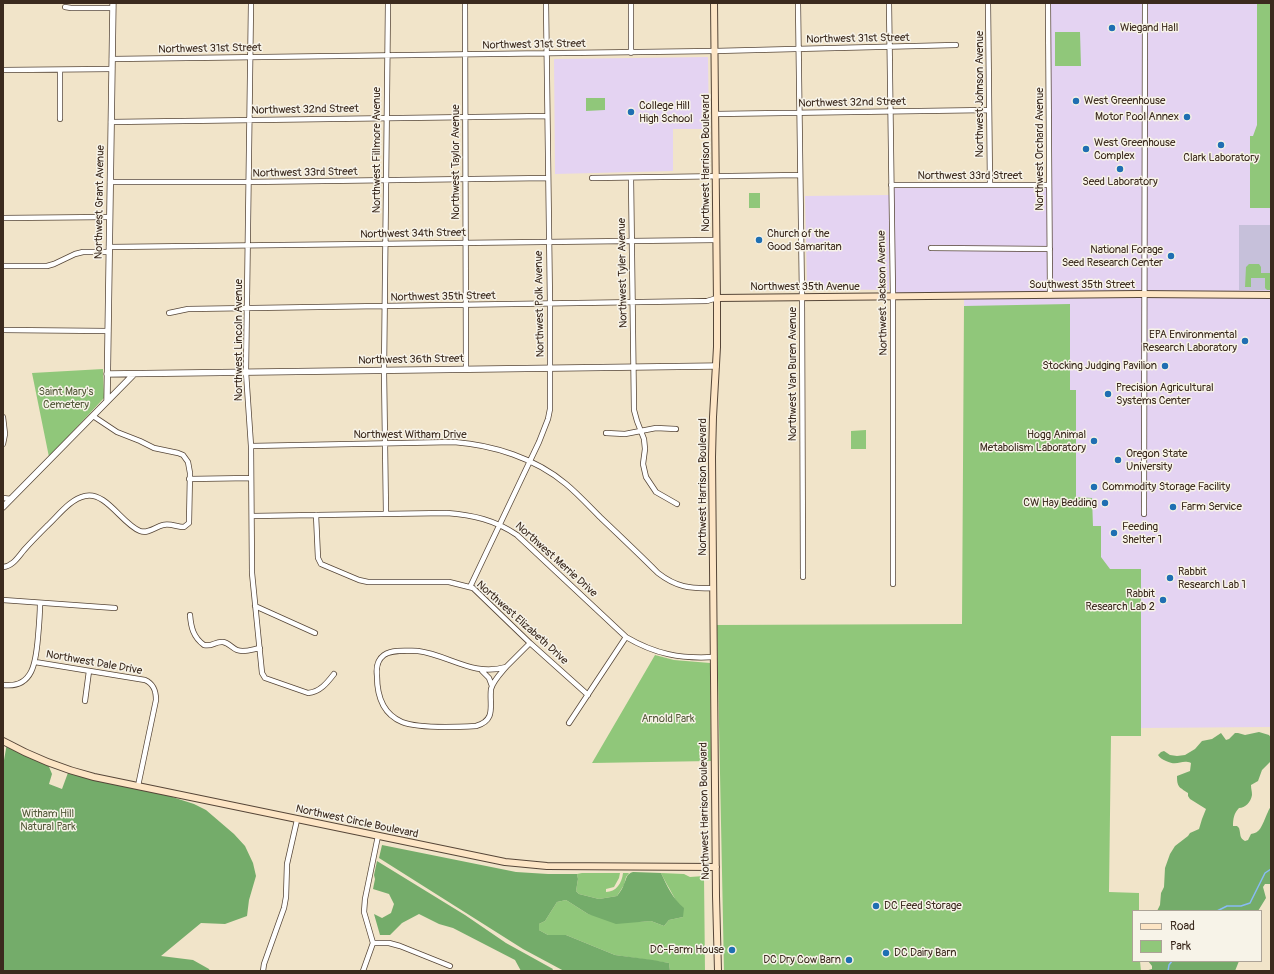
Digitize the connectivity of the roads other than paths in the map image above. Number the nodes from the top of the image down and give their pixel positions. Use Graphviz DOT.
graph roads {
  1 [pos="250,3"];
  2 [pos="388,3"];
  3 [pos="465,3"];
  4 [pos="546,3"];
  5 [pos="631,3"];
  6 [pos="714,3"];
  7 [pos="798,3"];
  8 [pos="889,3"];
  9 [pos="988,3"];
  10 [pos="1048,3"];
  11 [pos="1145,3"];
  12 [pos="113,6"];
  13 [pos="65,7"];
  14 [pos="956,45"];
  15 [pos="890,47"];
  16 [pos="799,49"];
  17 [pos="715,51"];
  18 [pos="631,53"];
  19 [pos="465,54"];
  20 [pos="547,54"];
  21 [pos="387,55"];
  22 [pos="250,57"];
  23 [pos="112,59"];
  24 [pos="112,69"];
  25 [pos="3,70"];
  26 [pos="60,71"];
  27 [pos="990,110"];
  28 [pos="890,112"];
  29 [pos="800,113"];
  30 [pos="715,114"];
  31 [pos="547,116"];
  32 [pos="386,117"];
  33 [pos="465,117"];
  34 [pos="60,119"];
  35 [pos="249,120"];
  36 [pos="111,122"];
  37 [pos="800,175"];
  38 [pos="716,176"];
  39 [pos="548,178"];
  40 [pos="592,178"];
  41 [pos="631,178"];
  42 [pos="466,180"];
  43 [pos="386,181"];
  44 [pos="110,182"];
  45 [pos="248,182"];
  46 [pos="891,185"];
  47 [pos="990,185"];
  48 [pos="1049,185"];
  49 [pos="109,217"];
  50 [pos="3,218"];
  51 [pos="716,240"];
  52 [pos="632,241"];
  53 [pos="466,242"];
  54 [pos="549,242"];
  55 [pos="386,244"];
  56 [pos="248,246"];
  57 [pos="931,248"];
  58 [pos="109,249"];
  59 [pos="1050,249"];
  60 [pos="3,266"];
  61 [pos="1145,294"];
  62 [pos="1050,295"];
  63 [pos="1271,295"];
  64 [pos="893,296"];
  65 [pos="802,297"];
  66 [pos="717,298"];
  67 [pos="632,303"];
  68 [pos="550,304"];
  69 [pos="466,305"];
  70 [pos="385,306"];
  71 [pos="247,308"];
  72 [pos="169,313"];
  73 [pos="3,330"];
  74 [pos="108,331"];
  75 [pos="716,366"];
  76 [pos="633,367"];
  77 [pos="550,368"];
  78 [pos="466,369"];
  79 [pos="384,371"];
  80 [pos="246,372"];
  81 [pos="107,374"];
  82 [pos="134,374"];
  83 [pos="107,401"];
  84 [pos="93,416"];
  85 [pos="3,417"];
  86 [pos="676,429"];
  87 [pos="642,431"];
  88 [pos="606,433"];
  89 [pos="3,444"];
  90 [pos="386,444"];
  91 [pos="250,446"];
  92 [pos="530,462"];
  93 [pos="251,478"];
  94 [pos="189,479"];
  95 [pos="3,498"];
  96 [pos="11,499"];
  97 [pos="677,504"];
  98 [pos="3,508"];
  99 [pos="386,514"];
  100 [pos="1144,514"];
  101 [pos="316,515"];
  102 [pos="252,516"];
  103 [pos="500,525"];
  104 [pos="3,567"];
  105 [pos="803,577"];
  106 [pos="893,584"];
  107 [pos="470,587"];
  108 [pos="713,588"];
  109 [pos="3,600"];
  110 [pos="40,603"];
  111 [pos="255,606"];
  112 [pos="115,608"];
  113 [pos="190,615"];
  114 [pos="315,633"];
  115 [pos="626,637"];
  116 [pos="530,643"];
  117 [pos="260,648"];
  118 [pos="714,657"];
  119 [pos="35,662"];
  120 [pos="506,667"];
  121 [pos="482,670"];
  122 [pos="89,671"];
  123 [pos="334,674"];
  124 [pos="3,685"];
  125 [pos="492,686"];
  126 [pos="588,695"];
  127 [pos="85,701"];
  128 [pos="569,723"];
  129 [pos="3,740"];
  130 [pos="138,786"];
  131 [pos="297,820"];
  132 [pos="378,836"];
  133 [pos="716,867"];
  134 [pos="373,943"];
  135 [pos="450,966"];
  136 [pos="263,971"];
  137 [pos="363,971"];
  138 [pos="718,971"];
  1 -- 22 [label="street, Northwest Lincoln Avenue"];
  2 -- 21 [label="street, Northwest Fillmore Avenue"];
  3 -- 19 [label="street, Northwest Taylor Avenue"];
  4 -- 20 [label="street, Northwest Polk Avenue"];
  5 -- 18 [label="street"];
  6 -- 17 [label="main road, Northwest Harrison Boulevard"];
  7 -- 16 [label="street, Northwest Van Buren Avenue"];
  8 -- 15 [label="street, Northwest Jackson Avenue"];
  9 -- 27 [label="street, Northwest Johnson Avenue"];
  10 -- 48 [label="street, Northwest Orchard Avenue"];
  11 -- 61 [label="street"];
  12 -- 13 [label="street"];
  12 -- 23 [label="street, Northwest Grant Avenue"];
  14 -- 15 [label="street, Northwest 31st Street"];
  15 -- 16 [label="street, Northwest 31st Street"];
  15 -- 28 [label="street, Northwest Jackson Avenue"];
  16 -- 17 [label="street, Northwest 31st Street"];
  16 -- 29 [label="street, Northwest Van Buren Avenue"];
  17 -- 18 [label="street, Northwest 31st Street"];
  17 -- 30 [label="main road, Northwest Harrison Boulevard"];
  18 -- 20 [label="street, Northwest 31st Street"];
  19 -- 20 [label="street, Northwest 31st Street"];
  19 -- 21 [label="street, Northwest 31st Street"];
  19 -- 33 [label="street, Northwest Taylor Avenue"];
  20 -- 31 [label="street, Northwest Polk Avenue"];
  21 -- 22 [label="street, Northwest 31st Street"];
  21 -- 32 [label="street, Northwest Fillmore Avenue"];
  22 -- 23 [label="street, Northwest 31st Street"];
  22 -- 35 [label="street, Northwest Lincoln Avenue"];
  23 -- 24 [label="street, Northwest Grant Avenue"];
  24 -- 26 [label="street"];
  24 -- 36 [label="street, Northwest Grant Avenue"];
  25 -- 26 [label="street"];
  26 -- 34 [label="street"];
  27 -- 28 [label="street, Northwest 32nd Street"];
  27 -- 47 [label="street, Northwest Johnson Avenue"];
  28 -- 29 [label="street, Northwest 32nd Street"];
  28 -- 46 [label="street, Northwest Jackson Avenue"];
  29 -- 30 [label="street, Northwest 32nd Street"];
  29 -- 37 [label="street, Northwest Van Buren Avenue"];
  30 -- 38 [label="main road, Northwest Harrison Boulevard"];
  31 -- 33 [label="street, Northwest 32nd Street"];
  31 -- 39 [label="street, Northwest Polk Avenue"];
  32 -- 33 [label="street, Northwest 32nd Street"];
  32 -- 35 [label="street, Northwest 32nd Street"];
  32 -- 43 [label="street, Northwest Fillmore Avenue"];
  33 -- 42 [label="street, Northwest Taylor Avenue"];
  35 -- 36 [label="street, Northwest 32nd Street"];
  35 -- 45 [label="street, Northwest Lincoln Avenue"];
  36 -- 44 [label="street, Northwest Grant Avenue"];
  37 -- 38 [label="street"];
  37 -- 65 [label="street, Northwest Van Buren Avenue"];
  38 -- 41 [label="street"];
  38 -- 51 [label="main road, Northwest Harrison Boulevard"];
  39 -- 42 [label="street, Northwest 33rd Street"];
  39 -- 54 [label="street, Northwest Polk Avenue"];
  40 -- 41 [label="street"];
  41 -- 52 [label="street, Northwest Tyler Avenue"];
  42 -- 43 [label="street, Northwest 33rd Street"];
  42 -- 53 [label="street, Northwest Taylor Avenue"];
  43 -- 45 [label="street, Northwest 33rd Street"];
  43 -- 55 [label="street, Northwest Fillmore Avenue"];
  44 -- 45 [label="street, Northwest 33rd Street"];
  44 -- 49 [label="street, Northwest Grant Avenue"];
  45 -- 56 [label="street, Northwest Lincoln Avenue"];
  46 -- 47 [label="street, Northwest 33rd Street"];
  46 -- 64 [label="street, Northwest Jackson Avenue"];
  47 -- 48 [label="street, Northwest 33rd Street"];
  48 -- 59 [label="street, Northwest Orchard Avenue"];
  49 -- 50 [label="street"];
  49 -- 58 [label="street, Northwest Grant Avenue"];
  51 -- 52 [label="street, Northwest 34th Street"];
  51 -- 66 [label="main road, Northwest Harrison Boulevard"];
  52 -- 54 [label="street, Northwest 34th Street"];
  52 -- 67 [label="street, Northwest Tyler Avenue"];
  53 -- 54 [label="street, Northwest 34th Street"];
  53 -- 55 [label="street, Northwest 34th Street"];
  53 -- 69 [label="street, Northwest Taylor Avenue"];
  54 -- 68 [label="street, Northwest Polk Avenue"];
  55 -- 56 [label="street, Northwest 34th Street"];
  55 -- 70 [label="street, Northwest Fillmore Avenue"];
  56 -- 58 [label="street, Northwest 34th Street"];
  56 -- 71 [label="street, Northwest Lincoln Avenue"];
  57 -- 59 [label="street"];
  58 -- 60 [label="street, Northwest 34th Street"];
  58 -- 74 [label="street, Northwest Grant Avenue"];
  59 -- 62 [label="street, Northwest Orchard Avenue"];
  61 -- 62 [label="main road, Southwest 35th Street"];
  61 -- 63 [label="main road, Southwest 35th Street"];
  61 -- 100 [label="street"];
  62 -- 64 [label="main road, Southwest 35th Street"];
  64 -- 65 [label="main road, Northwest 35th Avenue"];
  64 -- 106 [label="street, Northwest Jackson Avenue"];
  65 -- 66 [label="main road, Northwest 35th Avenue"];
  65 -- 105 [label="street, Northwest Van Buren Avenue"];
  66 -- 67 [label="street, Northwest 35th Street"];
  66 -- 75 [label="main road, Northwest Harrison Boulevard"];
  67 -- 68 [label="street, Northwest 35th Street"];
  67 -- 76 [label="street, Northwest Tyler Avenue"];
  68 -- 69 [label="street, Northwest 35th Street"];
  68 -- 77 [label="street, Northwest Polk Avenue"];
  69 -- 70 [label="street, Northwest 35th Street"];
  69 -- 78 [label="street, Northwest Taylor Avenue"];
  70 -- 71 [label="street, Northwest 35th Street"];
  70 -- 79 [label="street, Northwest Fillmore Avenue"];
  71 -- 72 [label="street, Northwest 35th Street"];
  71 -- 80 [label="street, Northwest Lincoln Avenue"];
  73 -- 74 [label="street"];
  74 -- 81 [label="street, Northwest Grant Avenue"];
  75 -- 76 [label="street, Northwest 36th Street"];
  75 -- 108 [label="main road, Northwest Harrison Boulevard"];
  76 -- 77 [label="street, Northwest 36th Street"];
  76 -- 87 [label="street, Northwest Tyler Avenue"];
  77 -- 78 [label="street, Northwest 36th Street"];
  77 -- 92 [label="street, Northwest Polk Avenue"];
  78 -- 79 [label="street, Northwest 36th Street"];
  79 -- 80 [label="street, Northwest 36th Street"];
  79 -- 90 [label="street, Northwest Fillmore Avenue"];
  80 -- 82 [label="street, Northwest 36th Street"];
  80 -- 91 [label="street, Northwest Lincoln Avenue"];
  81 -- 82 [label="street, Northwest 36th Street"];
  81 -- 83 [label="street, Northwest Grant Avenue"];
  82 -- 83 [label="street"];
  83 -- 84 [label="street"];
  84 -- 94 [label="street"];
  84 -- 96 [label="street"];
  85 -- 89 [label="street"];
  86 -- 87 [label="street"];
  87 -- 88 [label="street"];
  87 -- 97 [label="street"];
  90 -- 91 [label="street, Northwest Witham Drive"];
  90 -- 92 [label="street, Northwest Witham Drive"];
  90 -- 99 [label="street, Northwest Fillmore Avenue"];
  91 -- 93 [label="street, Northwest Lincoln Avenue"];
  92 -- 103 [label="street, Northwest Polk Avenue"];
  92 -- 108 [label="street, Northwest Witham Drive"];
  93 -- 94 [label="street"];
  93 -- 102 [label="street, Northwest Lincoln Avenue"];
  94 -- 104 [label="street"];
  95 -- 96 [label="street"];
  96 -- 98 [label="street"];
  99 -- 101 [label="street, Northwest Merrie Drive"];
  99 -- 103 [label="street, Northwest Merrie Drive"];
  101 -- 102 [label="street, Northwest Merrie Drive"];
  101 -- 107 [label="street, Northwest Elizabeth Drive"];
  102 -- 111 [label="street, Northwest Lincoln Avenue"];
  103 -- 107 [label="street, Northwest Polk Avenue"];
  103 -- 115 [label="street, Northwest Merrie Drive"];
  107 -- 116 [label="street, Northwest Elizabeth Drive"];
  108 -- 118 [label="main road, Northwest Harrison Boulevard"];
  109 -- 110 [label="street"];
  110 -- 112 [label="street"];
  110 -- 119 [label="street, Northwest Dale Drive"];
  111 -- 114 [label="street"];
  111 -- 117 [label="street, Northwest Lincoln Avenue"];
  113 -- 117 [label="street"];
  115 -- 118 [label="street, Northwest Merrie Drive"];
  115 -- 126 [label="street"];
  116 -- 120 [label="street"];
  116 -- 126 [label="street, Northwest Elizabeth Drive"];
  117 -- 123 [label="street, Northwest Lincoln Avenue"];
  118 -- 133 [label="main road, Northwest Harrison Boulevard"];
  119 -- 122 [label="street, Northwest Dale Drive"];
  119 -- 124 [label="street"];
  120 -- 121 [label="street"];
  120 -- 125 [label="street"];
  121 -- 125 [label="street"];
  121 -- 125 [label="street"];
  122 -- 127 [label="street"];
  122 -- 130 [label="street, Northwest Dale Drive"];
  126 -- 128 [label="street"];
  129 -- 130 [label="main road, Northwest Circle Boulevard"];
  130 -- 131 [label="main road, Northwest Circle Boulevard"];
  131 -- 132 [label="main road, Northwest Circle Boulevard"];
  131 -- 136 [label="street"];
  132 -- 133 [label="main road, Northwest Circle Boulevard"];
  132 -- 134 [label="street"];
  133 -- 138 [label="main road, Northwest Harrison Boulevard"];
  134 -- 135 [label="street"];
  134 -- 137 [label="street"];
}
